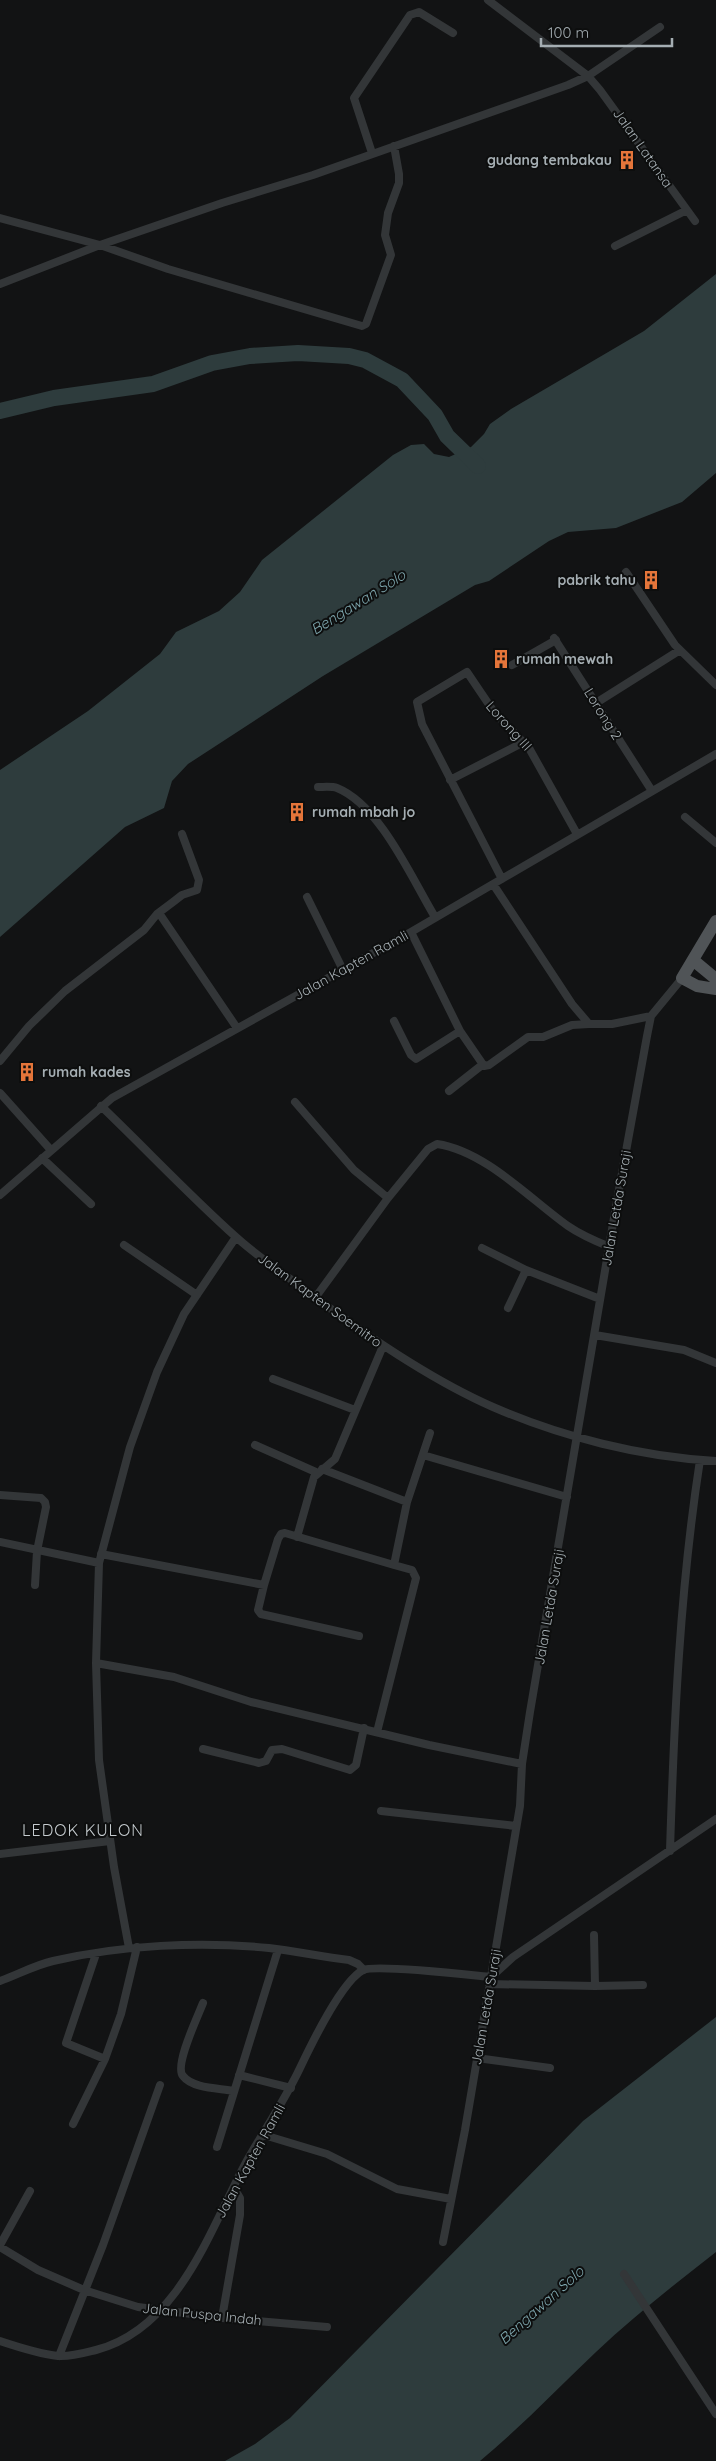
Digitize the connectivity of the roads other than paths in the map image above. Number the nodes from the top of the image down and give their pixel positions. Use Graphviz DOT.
graph roads {
  1 [pos="492,1"];
  2 [pos="660,27"];
  3 [pos="453,33"];
  4 [pos="588,76"];
  5 [pos="394,146"];
  6 [pos="372,153"];
  7 [pos="687,210"];
  8 [pos="0,218"];
  9 [pos="695,221"];
  10 [pos="100,245"];
  11 [pos="615,246"];
  12 [pos="0,284"];
  13 [pos="626,572"];
  14 [pos="680,650"];
  15 [pos="512,665"];
  16 [pos="716,685"];
  17 [pos="596,703"];
  18 [pos="524,742"];
  19 [pos="716,754"];
  20 [pos="450,780"];
  21 [pos="318,787"];
  22 [pos="652,791"];
  23 [pos="685,817"];
  24 [pos="182,834"];
  25 [pos="577,834"];
  26 [pos="716,843"];
  27 [pos="502,878"];
  28 [pos="493,884"];
  29 [pos="307,897"];
  30 [pos="159,913"];
  31 [pos="435,917"];
  32 [pos="716,921"];
  33 [pos="411,932"];
  34 [pos="693,960"];
  35 [pos="343,970"];
  36 [pos="711,976"];
  37 [pos="680,980"];
  38 [pos="711,988"];
  39 [pos="651,1020"];
  40 [pos="394,1021"];
  41 [pos="589,1024"];
  42 [pos="237,1028"];
  43 [pos="460,1031"];
  44 [pos="0,1061"];
  45 [pos="482,1065"];
  46 [pos="449,1091"];
  47 [pos="0,1093"];
  48 [pos="295,1102"];
  49 [pos="100,1106"];
  50 [pos="50,1150"];
  51 [pos="42,1158"];
  52 [pos="0,1196"];
  53 [pos="388,1198"];
  54 [pos="91,1204"];
  55 [pos="236,1238"];
  56 [pos="124,1245"];
  57 [pos="610,1247"];
  58 [pos="482,1248"];
  59 [pos="526,1270"];
  60 [pos="197,1295"];
  61 [pos="315,1298"];
  62 [pos="600,1299"];
  63 [pos="508,1308"];
  64 [pos="594,1335"];
  65 [pos="383,1346"];
  66 [pos="716,1363"];
  67 [pos="273,1379"];
  68 [pos="355,1410"];
  69 [pos="430,1433"];
  70 [pos="577,1437"];
  71 [pos="255,1445"];
  72 [pos="423,1455"];
  73 [pos="700,1460"];
  74 [pos="716,1461"];
  75 [pos="320,1471"];
  76 [pos="0,1495"];
  77 [pos="567,1497"];
  78 [pos="407,1502"];
  79 [pos="297,1537"];
  80 [pos="0,1542"];
  81 [pos="37,1551"];
  82 [pos="101,1554"];
  83 [pos="99,1563"];
  84 [pos="394,1565"];
  85 [pos="35,1585"];
  86 [pos="264,1585"];
  87 [pos="359,1636"];
  88 [pos="96,1663"];
  89 [pos="364,1728"];
  90 [pos="377,1732"];
  91 [pos="203,1749"];
  92 [pos="522,1764"];
  93 [pos="381,1811"];
  94 [pos="716,1819"];
  95 [pos="516,1826"];
  96 [pos="110,1841"];
  97 [pos="670,1850"];
  98 [pos="0,1854"];
  99 [pos="594,1935"];
  100 [pos="129,1948"];
  101 [pos="137,1948"];
  102 [pos="278,1950"];
  103 [pos="96,1954"];
  104 [pos="364,1970"];
  105 [pos="490,1980"];
  106 [pos="0,1981"];
  107 [pos="643,1985"];
  108 [pos="596,1986"];
  109 [pos="203,2004"];
  110 [pos="477,2058"];
  111 [pos="105,2060"];
  112 [pos="550,2068"];
  113 [pos="239,2075"];
  114 [pos="160,2085"];
  115 [pos="291,2088"];
  116 [pos="234,2091"];
  117 [pos="73,2124"];
  118 [pos="264,2135"];
  119 [pos="217,2147"];
  120 [pos="234,2188"];
  121 [pos="30,2191"];
  122 [pos="451,2199"];
  123 [pos="443,2242"];
  124 [pos="0,2246"];
  125 [pos="624,2274"];
  126 [pos="84,2290"];
  127 [pos="161,2311"];
  128 [pos="222,2318"];
  129 [pos="327,2326"];
  130 [pos="0,2341"];
  131 [pos="59,2356"];
  132 [pos="716,2414"];
  1 -- 4 [label="street, Jalan Latansa"];
  2 -- 4 [label="street"];
  3 -- 6 [label="street"];
  4 -- 5 [label="street"];
  4 -- 7 [label="street, Jalan Latansa"];
  5 -- 6 [label="street"];
  5 -- 10 [label="street"];
  6 -- 10 [label="street"];
  7 -- 9 [label="street, Jalan Latansa"];
  7 -- 11 [label="street"];
  8 -- 10 [label="street"];
  10 -- 12 [label="street"];
  13 -- 14 [label="street"];
  14 -- 16 [label="street"];
  14 -- 17 [label="street"];
  15 -- 17 [label="street, Lorong 2"];
  17 -- 22 [label="street, Lorong 2"];
  18 -- 20 [label="street"];
  18 -- 20 [label="street, Lorong III"];
  18 -- 25 [label="street, Lorong III"];
  19 -- 22 [label="street, Jalan Kapten Ramli"];
  20 -- 27 [label="street"];
  21 -- 31 [label="street"];
  22 -- 25 [label="street, Jalan Kapten Ramli"];
  23 -- 26 [label="street"];
  24 -- 30 [label="street"];
  25 -- 27 [label="street, Jalan Kapten Ramli"];
  27 -- 28 [label="street, Jalan Kapten Ramli"];
  28 -- 31 [label="street, Jalan Kapten Ramli"];
  28 -- 41 [label="street"];
  29 -- 35 [label="street"];
  30 -- 42 [label="street"];
  30 -- 44 [label="street"];
  31 -- 33 [label="street, Jalan Kapten Ramli"];
  32 -- 34 [label="main road"];
  33 -- 35 [label="street, Jalan Kapten Ramli"];
  33 -- 43 [label="street"];
  34 -- 36 [label="main road"];
  34 -- 37 [label="main road"];
  35 -- 42 [label="street, Jalan Kapten Ramli"];
  36 -- 38 [label="main road"];
  37 -- 38 [label="main road"];
  37 -- 39 [label="street, Jalan Letda Suraji"];
  39 -- 41 [label="street"];
  39 -- 57 [label="street, Jalan Letda Suraji"];
  40 -- 43 [label="street"];
  41 -- 45 [label="street"];
  42 -- 49 [label="street, Jalan Kapten Ramli"];
  43 -- 45 [label="street"];
  45 -- 46 [label="street"];
  47 -- 50 [label="street"];
  48 -- 53 [label="street"];
  49 -- 50 [label="street, Jalan Kapten Ramli"];
  49 -- 55 [label="street, Jalan Kapten Soemitro"];
  50 -- 51 [label="street, Jalan Kapten Ramli"];
  51 -- 52 [label="street, Jalan Kapten Ramli"];
  51 -- 54 [label="street"];
  53 -- 57 [label="street"];
  53 -- 61 [label="street"];
  55 -- 60 [label="street"];
  55 -- 61 [label="street, Jalan Kapten Soemitro"];
  56 -- 60 [label="street"];
  57 -- 62 [label="street, Jalan Letda Suraji"];
  58 -- 59 [label="street"];
  59 -- 62 [label="street"];
  59 -- 63 [label="street"];
  60 -- 82 [label="street"];
  61 -- 65 [label="street, Jalan Kapten Soemitro"];
  62 -- 64 [label="street, Jalan Letda Suraji"];
  64 -- 66 [label="street"];
  64 -- 70 [label="street, Jalan Letda Suraji"];
  65 -- 68 [label="street"];
  65 -- 70 [label="street, Jalan Kapten Soemitro"];
  67 -- 68 [label="street"];
  68 -- 75 [label="street"];
  69 -- 72 [label="street"];
  70 -- 73 [label="street, Jalan Kapten Soemitro"];
  70 -- 77 [label="street, Jalan Letda Suraji"];
  71 -- 75 [label="street"];
  72 -- 77 [label="street"];
  72 -- 78 [label="street"];
  73 -- 74 [label="street, Jalan Kapten Soemitro"];
  73 -- 97 [label="street"];
  75 -- 78 [label="street"];
  75 -- 79 [label="street"];
  76 -- 81 [label="street"];
  77 -- 92 [label="street, Jalan Letda Suraji"];
  78 -- 84 [label="street"];
  79 -- 84 [label="street"];
  79 -- 86 [label="street"];
  80 -- 81 [label="street"];
  81 -- 83 [label="street"];
  81 -- 85 [label="street"];
  82 -- 83 [label="street"];
  82 -- 86 [label="street"];
  83 -- 88 [label="street"];
  84 -- 90 [label="street"];
  86 -- 87 [label="street"];
  88 -- 89 [label="street"];
  88 -- 96 [label="street"];
  89 -- 90 [label="street"];
  89 -- 91 [label="street"];
  90 -- 92 [label="street"];
  92 -- 95 [label="street, Jalan Letda Suraji"];
  93 -- 95 [label="street"];
  94 -- 97 [label="street"];
  95 -- 105 [label="street, Jalan Letda Suraji"];
  96 -- 98 [label="street"];
  96 -- 100 [label="street"];
  97 -- 105 [label="street"];
  99 -- 108 [label="street"];
  100 -- 101 [label="street"];
  100 -- 103 [label="street"];
  101 -- 102 [label="street"];
  101 -- 111 [label="street"];
  102 -- 104 [label="street"];
  102 -- 113 [label="street"];
  103 -- 106 [label="street"];
  103 -- 111 [label="street"];
  104 -- 105 [label="street"];
  104 -- 115 [label="street, Jalan Kapten Ramli"];
  105 -- 108 [label="street"];
  105 -- 110 [label="street, Jalan Letda Suraji"];
  107 -- 108 [label="street"];
  109 -- 116 [label="street"];
  110 -- 112 [label="street"];
  110 -- 122 [label="street, Jalan Letda Suraji"];
  111 -- 117 [label="street"];
  113 -- 115 [label="street"];
  113 -- 116 [label="street"];
  114 -- 126 [label="street"];
  115 -- 118 [label="street, Jalan Kapten Ramli"];
  116 -- 119 [label="street"];
  118 -- 120 [label="street, Jalan Kapten Ramli"];
  118 -- 122 [label="street"];
  120 -- 127 [label="street, Jalan Kapten Ramli"];
  120 -- 128 [label="street"];
  121 -- 124 [label="street"];
  122 -- 123 [label="street, Jalan Letda Suraji"];
  124 -- 126 [label="street, Jalan Puspa Indah"];
  125 -- 132 [label="street"];
  126 -- 127 [label="street, Jalan Puspa Indah"];
  126 -- 131 [label="street"];
  127 -- 128 [label="street, Jalan Puspa Indah"];
  127 -- 131 [label="street, Jalan Kapten Ramli"];
  128 -- 129 [label="street, Jalan Puspa Indah"];
  130 -- 131 [label="street, Jalan Kapten Ramli"];
}
